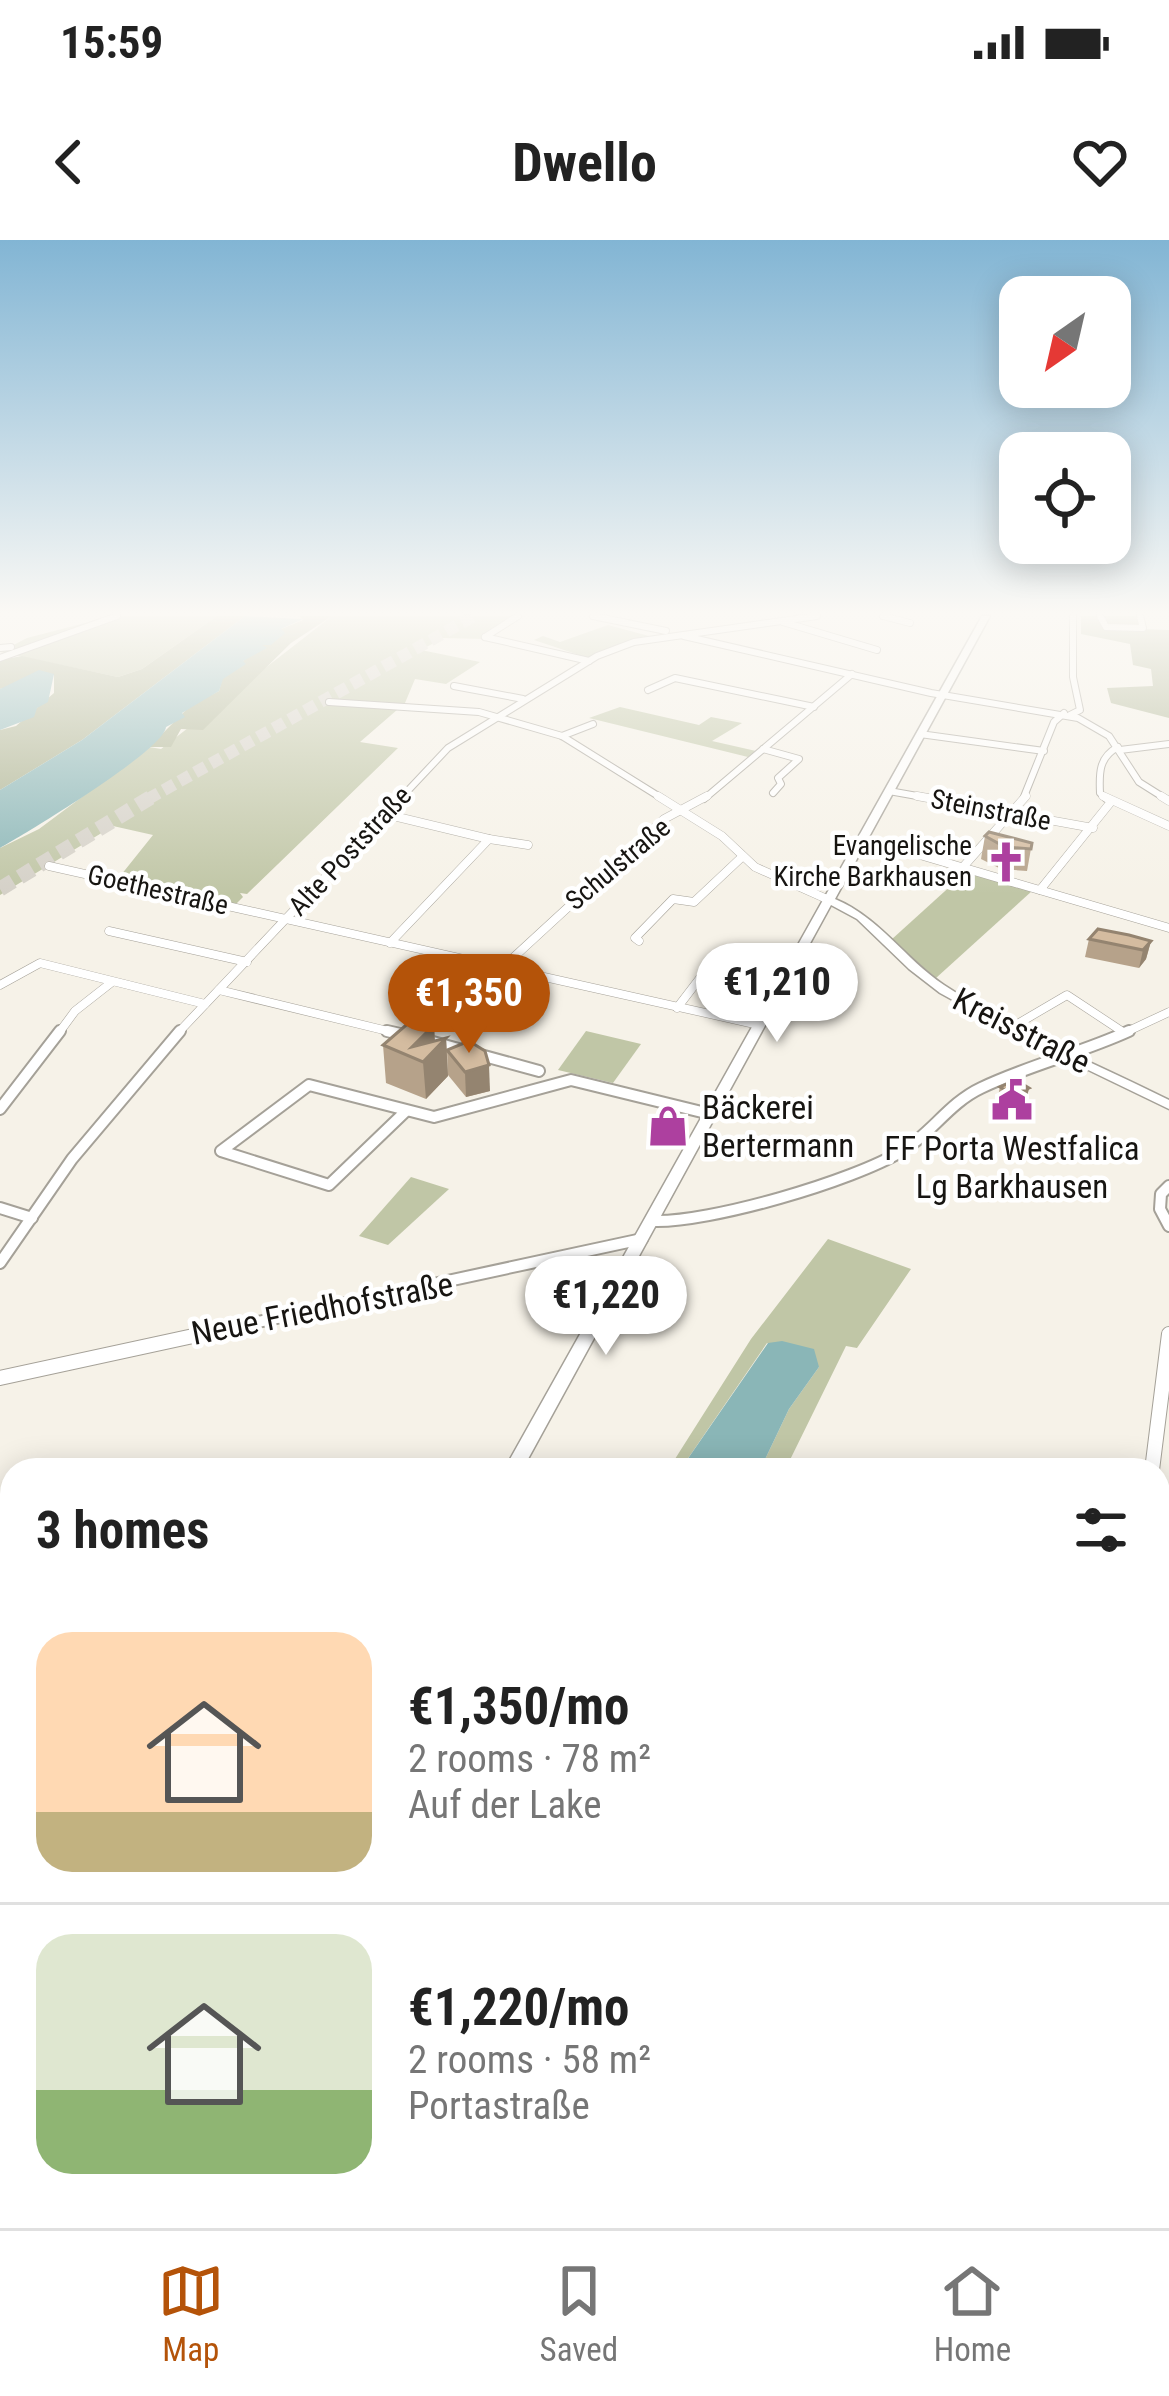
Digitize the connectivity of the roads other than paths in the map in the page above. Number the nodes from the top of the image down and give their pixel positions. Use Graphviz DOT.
graph roads {
  1 [pos="409,709"];
  2 [pos="507,709"];
  3 [pos="812,709"];
  4 [pos="934,709"];
  5 [pos="1032,709"];
  6 [pos="1079,709"];
  7 [pos="1066,714"];
  8 [pos="496,716"];
  9 [pos="593,724"];
  10 [pos="920,734"];
  11 [pos="562,736"];
  12 [pos="1169,745"];
  13 [pos="763,749"];
  14 [pos="1119,749"];
  15 [pos="1044,751"];
  16 [pos="889,790"];
  17 [pos="772,793"];
  18 [pos="1169,801"];
  19 [pos="1110,802"];
  20 [pos="684,813"];
  21 [pos="385,814"];
  22 [pos="1013,814"];
  23 [pos="1169,826"];
  24 [pos="1093,828"];
  25 [pos="862,838"];
  26 [pos="489,839"];
  27 [pos="528,845"];
  28 [pos="743,856"];
  29 [pos="49,866"];
  30 [pos="963,867"];
  31 [pos="1040,890"];
  32 [pos="829,900"];
  33 [pos="286,919"];
  34 [pos="1169,928"];
  35 [pos="109,931"];
  36 [pos="639,941"];
  37 [pos="391,943"];
  38 [pos="247,962"];
  39 [pos="710,965"];
  40 [pos="502,968"];
  41 [pos="112,982"];
  42 [pos="0,986"];
  43 [pos="219,990"];
  44 [pos="206,1004"];
  45 [pos="677,1007"];
  46 [pos="1169,1012"];
  47 [pos="759,1025"];
  48 [pos="1014,1026"];
  49 [pos="1123,1032"];
  50 [pos="1074,1056"];
  51 [pos="539,1072"];
  52 [pos="1169,1105"];
  53 [pos="0,1109"];
  54 [pos="406,1111"];
  55 [pos="710,1114"];
  56 [pos="1169,1186"];
  57 [pos="0,1208"];
  58 [pos="32,1218"];
  59 [pos="652,1221"];
  60 [pos="1169,1226"];
  61 [pos="644,1238"];
  62 [pos="0,1263"];
  63 [pos="1169,1334"];
  64 [pos="1168,1346"];
  65 [pos="0,1378"];
  66 [pos="1166,1387"];
  67 [pos="520,1458"];
  68 [pos="1154,1458"];
  1 -- 8 [label="street"];
  2 -- 8 [label="street, Alte Poststraße"];
  3 -- 13 [label="street, Schulstraße"];
  4 -- 10 [label="main road"];
  5 -- 7 [label="street"];
  6 -- 7 [label="street"];
  7 -- 14 [label="street"];
  7 -- 15 [label="street"];
  8 -- 11 [label="street"];
  8 -- 21 [label="street, Alte Poststraße"];
  9 -- 11 [label="street"];
  10 -- 15 [label="street"];
  10 -- 16 [label="main road"];
  11 -- 20 [label="street"];
  12 -- 14 [label="street"];
  13 -- 17 [label="street"];
  13 -- 20 [label="street, Schulstraße"];
  14 -- 18 [label="street"];
  14 -- 19 [label="street"];
  15 -- 22 [label="street"];
  16 -- 22 [label="street, Steinstraße"];
  16 -- 25 [label="main road"];
  19 -- 23 [label="street"];
  19 -- 24 [label="street"];
  20 -- 28 [label="street"];
  20 -- 40 [label="street, Schulstraße"];
  21 -- 26 [label="street"];
  21 -- 33 [label="street, Alte Poststraße"];
  22 -- 24 [label="street, Steinstraße"];
  22 -- 30 [label="street"];
  24 -- 31 [label="street"];
  25 -- 30 [label="street"];
  25 -- 32 [label="main road"];
  26 -- 27 [label="street"];
  26 -- 37 [label="street"];
  28 -- 32 [label="street"];
  28 -- 36 [label="street"];
  29 -- 33 [label="street, Goethestraße"];
  30 -- 31 [label="street"];
  31 -- 34 [label="street"];
  32 -- 47 [label="main road"];
  32 -- 48 [label="main road, Kreisstraße"];
  33 -- 37 [label="street, Goethestraße"];
  33 -- 38 [label="street, Alte Poststraße"];
  35 -- 38 [label="street"];
  37 -- 40 [label="street, Goethestraße"];
  38 -- 43 [label="street, Alte Poststraße"];
  39 -- 45 [label="street"];
  40 -- 45 [label="street, Goethestraße"];
  41 -- 42 [label="street"];
  41 -- 44 [label="street"];
  41 -- 53 [label="street"];
  43 -- 44 [label="street, Alte Poststraße"];
  43 -- 51 [label="street"];
  44 -- 58 [label="street, Alte Poststraße"];
  45 -- 47 [label="street, Goethestraße"];
  46 -- 49 [label="street"];
  47 -- 55 [label="main road"];
  48 -- 49 [label="street"];
  48 -- 50 [label="main road, Kreisstraße"];
  49 -- 50 [label="street"];
  50 -- 52 [label="main road, Kreisstraße"];
  50 -- 59 [label="street"];
  54 -- 54 [label="street"];
  54 -- 55 [label="street"];
  55 -- 59 [label="main road"];
  56 -- 60 [label="street"];
  57 -- 58 [label="street"];
  58 -- 62 [label="street, Alte Poststraße"];
  59 -- 61 [label="main road"];
  61 -- 65 [label="street, Neue Friedhofstraße"];
  61 -- 67 [label="main road"];
  63 -- 64 [label="street"];
  64 -- 66 [label="street"];
  66 -- 68 [label="street"];
}
